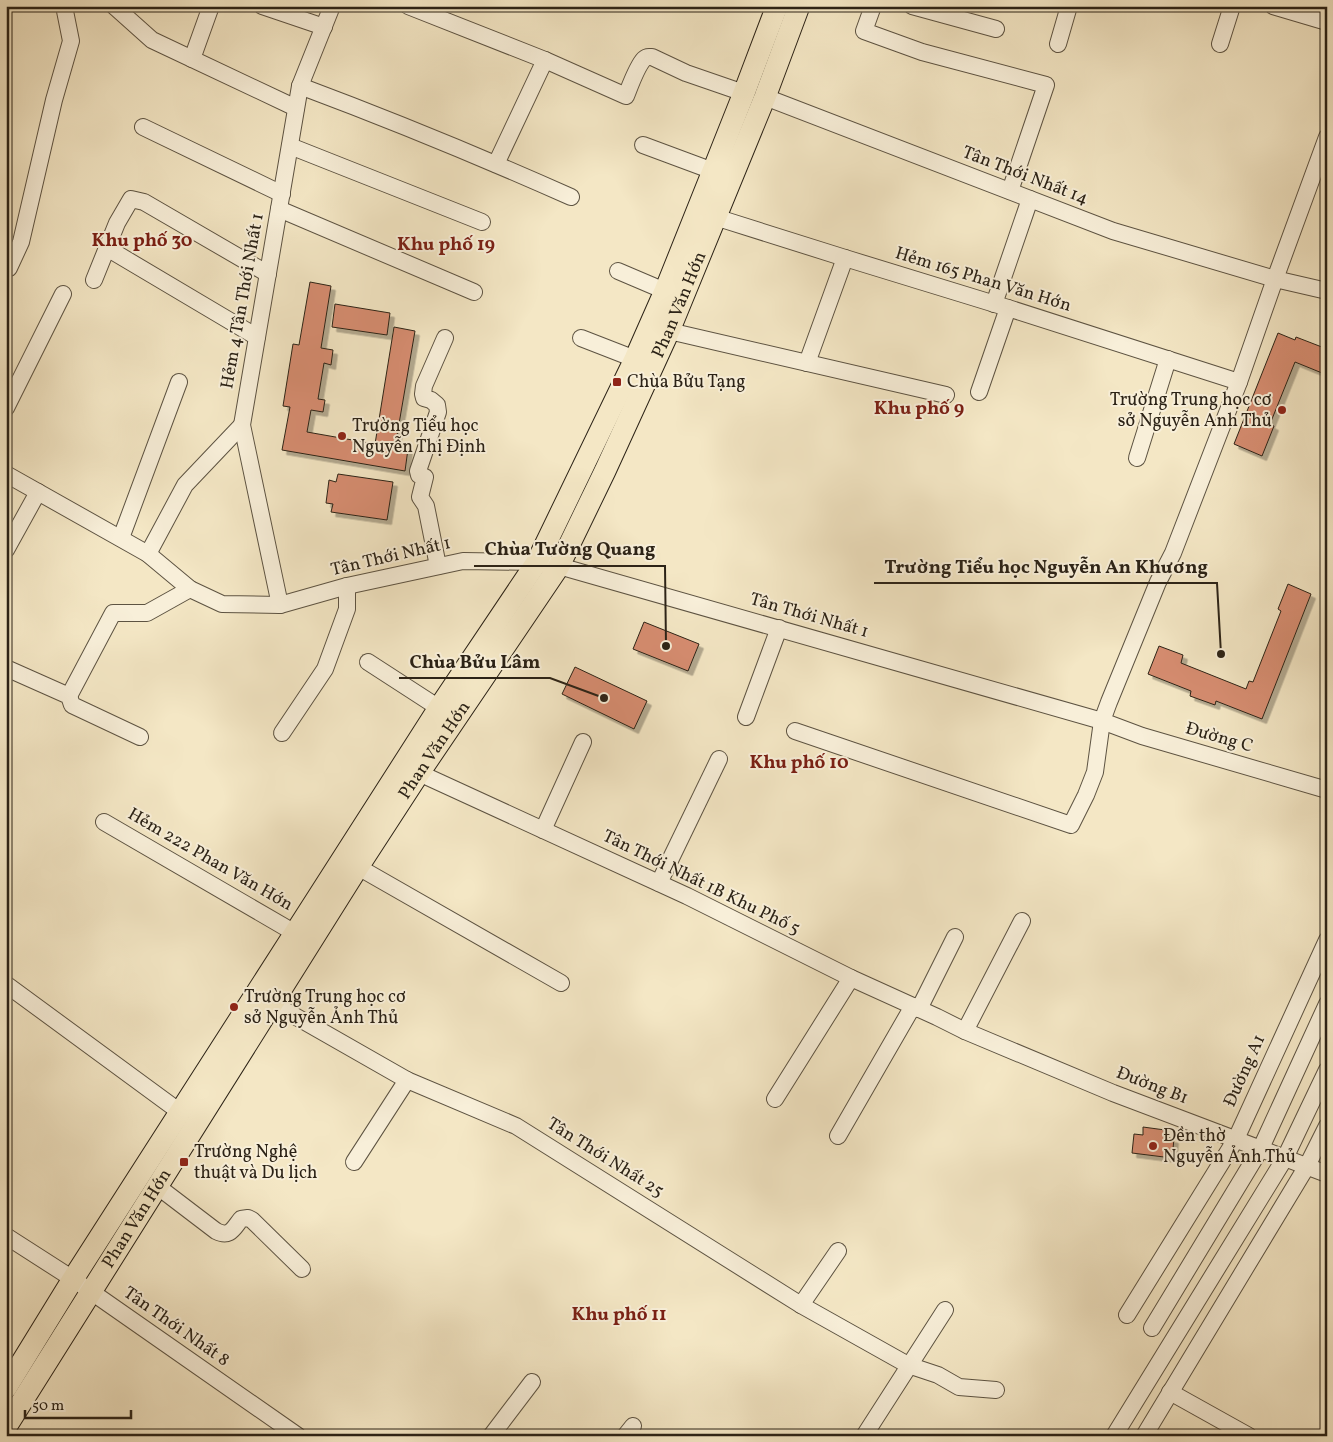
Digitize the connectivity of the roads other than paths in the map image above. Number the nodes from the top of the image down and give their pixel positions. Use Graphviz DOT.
graph roads {
  1 [pos="64,6"];
  2 [pos="114,6"];
  3 [pos="211,6"];
  4 [pos="262,6"];
  5 [pos="332,6"];
  6 [pos="408,6"];
  7 [pos="777,6"];
  8 [pos="799,6"];
  9 [pos="873,6"];
  10 [pos="912,6"];
  11 [pos="1069,6"];
  12 [pos="1232,6"];
  13 [pos="1273,6"];
  14 [pos="1327,22"];
  15 [pos="324,27"];
  16 [pos="996,29"];
  17 [pos="1058,44"];
  18 [pos="1220,44"];
  19 [pos="192,59"];
  20 [pos="545,60"];
  21 [pos="300,86"];
  22 [pos="744,93"];
  23 [pos="765,96"];
  24 [pos="296,108"];
  25 [pos="144,127"];
  26 [pos="1327,137"];
  27 [pos="643,145"];
  28 [pos="290,146"];
  29 [pos="496,164"];
  30 [pos="712,171"];
  31 [pos="1010,191"];
  32 [pos="570,196"];
  33 [pos="1030,199"];
  34 [pos="280,201"];
  35 [pos="715,217"];
  36 [pos="482,222"];
  37 [pos="107,248"];
  38 [pos="845,258"];
  39 [pos="6,268"];
  40 [pos="618,271"];
  41 [pos="268,274"];
  42 [pos="1275,279"];
  43 [pos="94,280"];
  44 [pos="1327,291"];
  45 [pos="474,292"];
  46 [pos="666,292"];
  47 [pos="63,294"];
  48 [pos="1001,306"];
  49 [pos="669,331"];
  50 [pos="257,337"];
  51 [pos="446,338"];
  52 [pos="581,338"];
  53 [pos="636,359"];
  54 [pos="1168,359"];
  55 [pos="808,363"];
  56 [pos="179,382"];
  57 [pos="1240,382"];
  58 [pos="979,392"];
  59 [pos="946,395"];
  60 [pos="6,408"];
  61 [pos="242,425"];
  62 [pos="1137,458"];
  63 [pos="6,474"];
  64 [pos="38,492"];
  65 [pos="121,538"];
  66 [pos="6,550"];
  67 [pos="148,554"];
  68 [pos="537,562"];
  69 [pos="438,566"];
  70 [pos="559,566"];
  71 [pos="348,586"];
  72 [pos="190,589"];
  73 [pos="280,605"];
  74 [pos="779,628"];
  75 [pos="368,662"];
  76 [pos="6,668"];
  77 [pos="69,696"];
  78 [pos="439,708"];
  79 [pos="746,717"];
  80 [pos="1102,721"];
  81 [pos="795,731"];
  82 [pos="282,733"];
  83 [pos="140,737"];
  84 [pos="583,742"];
  85 [pos="719,759"];
  86 [pos="419,773"];
  87 [pos="1327,790"];
  88 [pos="104,822"];
  89 [pos="543,830"];
  90 [pos="358,868"];
  91 [pos="659,883"];
  92 [pos="1022,921"];
  93 [pos="295,933"];
  94 [pos="955,936"];
  95 [pos="1327,940"];
  96 [pos="851,978"];
  97 [pos="561,983"];
  98 [pos="8,985"];
  99 [pos="272,1004"];
  100 [pos="1327,1004"];
  101 [pos="916,1007"];
  102 [pos="965,1031"];
  103 [pos="1327,1070"];
  104 [pos="407,1080"];
  105 [pos="775,1099"];
  106 [pos="180,1112"];
  107 [pos="1327,1126"];
  108 [pos="838,1136"];
  109 [pos="1236,1139"];
  110 [pos="1261,1148"];
  111 [pos="1285,1158"];
  112 [pos="354,1162"];
  113 [pos="1306,1166"];
  114 [pos="1327,1174"];
  115 [pos="157,1186"];
  116 [pos="6,1236"];
  117 [pos="838,1250"];
  118 [pos="302,1269"];
  119 [pos="73,1279"];
  120 [pos="90,1292"];
  121 [pos="801,1305"];
  122 [pos="945,1310"];
  123 [pos="1127,1315"];
  124 [pos="1152,1328"];
  125 [pos="908,1365"];
  126 [pos="532,1382"];
  127 [pos="6,1388"];
  128 [pos="996,1390"];
  129 [pos="1170,1392"];
  130 [pos="6,1428"];
  131 [pos="13,1436"];
  132 [pos="298,1436"];
  133 [pos="491,1436"];
  134 [pos="864,1436"];
  135 [pos="1114,1436"];
  136 [pos="1144,1436"];
  137 [pos="1249,1436"];
  1 -- 39 [label="street"];
  2 -- 19 [label="street"];
  3 -- 19 [label="street"];
  4 -- 15 [label="street"];
  5 -- 15 [label="street, Hẻm 4 Tân Thới Nhất 1"];
  6 -- 20 [label="street"];
  7 -- 22 [label="main road, Phan Văn Hớn"];
  8 -- 23 [label="main road, Phan Văn Hớn"];
  9 -- 31 [label="street"];
  10 -- 16 [label="street"];
  11 -- 17 [label="street"];
  12 -- 18 [label="street"];
  13 -- 14 [label="street"];
  15 -- 21 [label="street, Hẻm 4 Tân Thới Nhất 1"];
  19 -- 24 [label="street"];
  20 -- 22 [label="street"];
  20 -- 29 [label="street"];
  21 -- 24 [label="street, Hẻm 4 Tân Thới Nhất 1"];
  21 -- 29 [label="street"];
  22 -- 30 [label="main road, Phan Văn Hớn"];
  23 -- 31 [label="street, Tân Thới Nhất 14"];
  23 -- 35 [label="main road, Phan Văn Hớn"];
  24 -- 28 [label="street, Hẻm 4 Tân Thới Nhất 1"];
  25 -- 34 [label="street"];
  26 -- 42 [label="street"];
  27 -- 30 [label="street"];
  28 -- 34 [label="street, Hẻm 4 Tân Thới Nhất 1"];
  28 -- 36 [label="street"];
  29 -- 32 [label="street"];
  30 -- 46 [label="main road, Phan Văn Hớn"];
  31 -- 33 [label="street, Tân Thới Nhất 14"];
  33 -- 42 [label="street, Tân Thới Nhất 14"];
  33 -- 48 [label="street"];
  34 -- 41 [label="street, Hẻm 4 Tân Thới Nhất 1"];
  34 -- 45 [label="street"];
  35 -- 38 [label="street, Hẻm 165 Phan Văn Hớn"];
  35 -- 49 [label="main road, Phan Văn Hớn"];
  37 -- 41 [label="street"];
  37 -- 43 [label="street"];
  37 -- 50 [label="street"];
  38 -- 48 [label="street, Hẻm 165 Phan Văn Hớn"];
  38 -- 55 [label="street"];
  40 -- 46 [label="street"];
  41 -- 50 [label="street, Hẻm 4 Tân Thới Nhất 1"];
  42 -- 44 [label="street, Tân Thới Nhất 14"];
  42 -- 57 [label="street"];
  46 -- 53 [label="main road, Phan Văn Hớn"];
  47 -- 60 [label="street"];
  48 -- 54 [label="street, Hẻm 165 Phan Văn Hớn"];
  48 -- 58 [label="street"];
  49 -- 55 [label="street"];
  49 -- 70 [label="main road, Phan Văn Hớn"];
  50 -- 61 [label="street, Hẻm 4 Tân Thới Nhất 1"];
  51 -- 69 [label="street"];
  52 -- 53 [label="street"];
  53 -- 68 [label="main road, Phan Văn Hớn"];
  54 -- 57 [label="street, Hẻm 165 Phan Văn Hớn"];
  54 -- 62 [label="street"];
  55 -- 59 [label="street"];
  56 -- 65 [label="street"];
  57 -- 80 [label="street"];
  61 -- 67 [label="street"];
  61 -- 73 [label="street, Hẻm 4 Tân Thới Nhất 1"];
  63 -- 64 [label="street, Tân Thới Nhất 1"];
  64 -- 65 [label="street, Tân Thới Nhất 1"];
  64 -- 66 [label="street"];
  65 -- 67 [label="street, Tân Thới Nhất 1"];
  67 -- 72 [label="street, Tân Thới Nhất 1"];
  68 -- 69 [label="street, Tân Thới Nhất 1"];
  68 -- 70 [label="street, Tân Thới Nhất 1"];
  68 -- 78 [label="main road, Phan Văn Hớn"];
  69 -- 71 [label="street, Tân Thới Nhất 1"];
  70 -- 74 [label="street, Tân Thới Nhất 1"];
  70 -- 86 [label="main road, Phan Văn Hớn"];
  71 -- 73 [label="street, Tân Thới Nhất 1"];
  71 -- 82 [label="street"];
  72 -- 73 [label="street, Tân Thới Nhất 1"];
  72 -- 77 [label="street"];
  74 -- 79 [label="street"];
  74 -- 80 [label="street, Tân Thới Nhất 1"];
  75 -- 78 [label="street"];
  76 -- 77 [label="street"];
  77 -- 83 [label="street"];
  78 -- 93 [label="main road, Phan Văn Hớn"];
  80 -- 81 [label="street"];
  80 -- 87 [label="street, Đường C"];
  84 -- 89 [label="street"];
  85 -- 91 [label="street"];
  86 -- 89 [label="street, Tân Thới Nhất 1B Khu Phố 5"];
  86 -- 90 [label="main road, Phan Văn Hớn"];
  88 -- 93 [label="street, Hẻm 222 Phan Văn Hớn"];
  89 -- 91 [label="street, Tân Thới Nhất 1B Khu Phố 5"];
  90 -- 97 [label="street"];
  90 -- 99 [label="main road, Phan Văn Hớn"];
  91 -- 96 [label="street, Tân Thới Nhất 1B Khu Phố 5"];
  92 -- 102 [label="street"];
  93 -- 106 [label="main road, Phan Văn Hớn"];
  94 -- 101 [label="street"];
  95 -- 109 [label="street, Đường A1"];
  96 -- 101 [label="street, Tân Thới Nhất 1B Khu Phố 5"];
  96 -- 105 [label="street"];
  98 -- 106 [label="street"];
  99 -- 104 [label="street, Tân Thới Nhất 25"];
  99 -- 115 [label="main road, Phan Văn Hớn"];
  100 -- 110 [label="street"];
  101 -- 102 [label="street, Tân Thới Nhất 1B Khu Phố 5"];
  101 -- 108 [label="street"];
  102 -- 109 [label="street, Đường B1"];
  103 -- 111 [label="street"];
  104 -- 112 [label="street"];
  104 -- 121 [label="street, Tân Thới Nhất 25"];
  106 -- 119 [label="main road, Phan Văn Hớn"];
  107 -- 113 [label="street"];
  109 -- 110 [label="street, Đường B1"];
  109 -- 123 [label="street, Đường A1"];
  110 -- 111 [label="street, Đường B1"];
  110 -- 124 [label="street"];
  111 -- 113 [label="street, Đường B1"];
  111 -- 135 [label="street"];
  113 -- 114 [label="street, Đường B1"];
  113 -- 129 [label="street"];
  115 -- 118 [label="street"];
  115 -- 120 [label="main road, Phan Văn Hớn"];
  116 -- 119 [label="street, Tân Thới Nhất 8"];
  117 -- 121 [label="street"];
  119 -- 120 [label="street, Tân Thới Nhất 8"];
  119 -- 127 [label="main road, Phan Văn Hớn"];
  120 -- 130 [label="main road, Phan Văn Hớn"];
  120 -- 132 [label="street, Tân Thới Nhất 8"];
  121 -- 125 [label="street, Tân Thới Nhất 25"];
  122 -- 125 [label="street"];
  125 -- 128 [label="street, Tân Thới Nhất 25"];
  125 -- 134 [label="street"];
  126 -- 133 [label="street"];
  129 -- 136 [label="street"];
  129 -- 137 [label="street"];
  130 -- 131 [label="street"];
}
